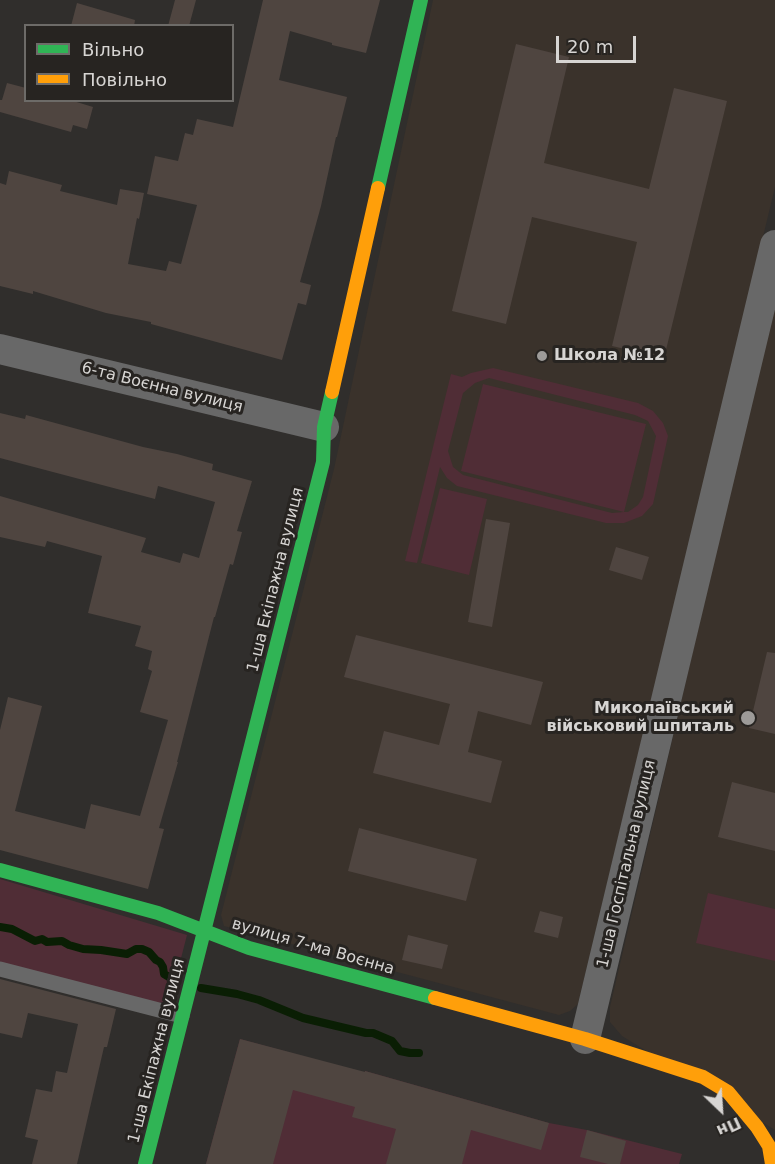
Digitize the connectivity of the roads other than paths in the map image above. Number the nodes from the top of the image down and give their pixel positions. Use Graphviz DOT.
graph roads {
  1 [pos="421,0"];
  2 [pos="775,245"];
  3 [pos="0,349"];
  4 [pos="324,427"];
  5 [pos="0,870"];
  6 [pos="205,931"];
  7 [pos="0,969"];
  8 [pos="182,1016"];
  9 [pos="585,1039"];
  10 [pos="145,1164"];
  11 [pos="772,1164"];
  1 -- 4 [label="street, 1-ша Екіпажна вулиця"];
  2 -- 9 [label="street, 1-ша Госпітальна вулиця"];
  3 -- 4 [label="street, 6-та Воєнна вулиця"];
  4 -- 6 [label="street, 1-ша Екіпажна вулиця"];
  5 -- 6 [label="street, вулиця 7-ма Воєнна"];
  6 -- 8 [label="street, 1-ша Екіпажна вулиця"];
  6 -- 9 [label="street, вулиця 7-ма Воєнна"];
  7 -- 8 [label="lane"];
  8 -- 10 [label="street, 1-ша Екіпажна вулиця"];
  9 -- 11 [label="street"];
}
